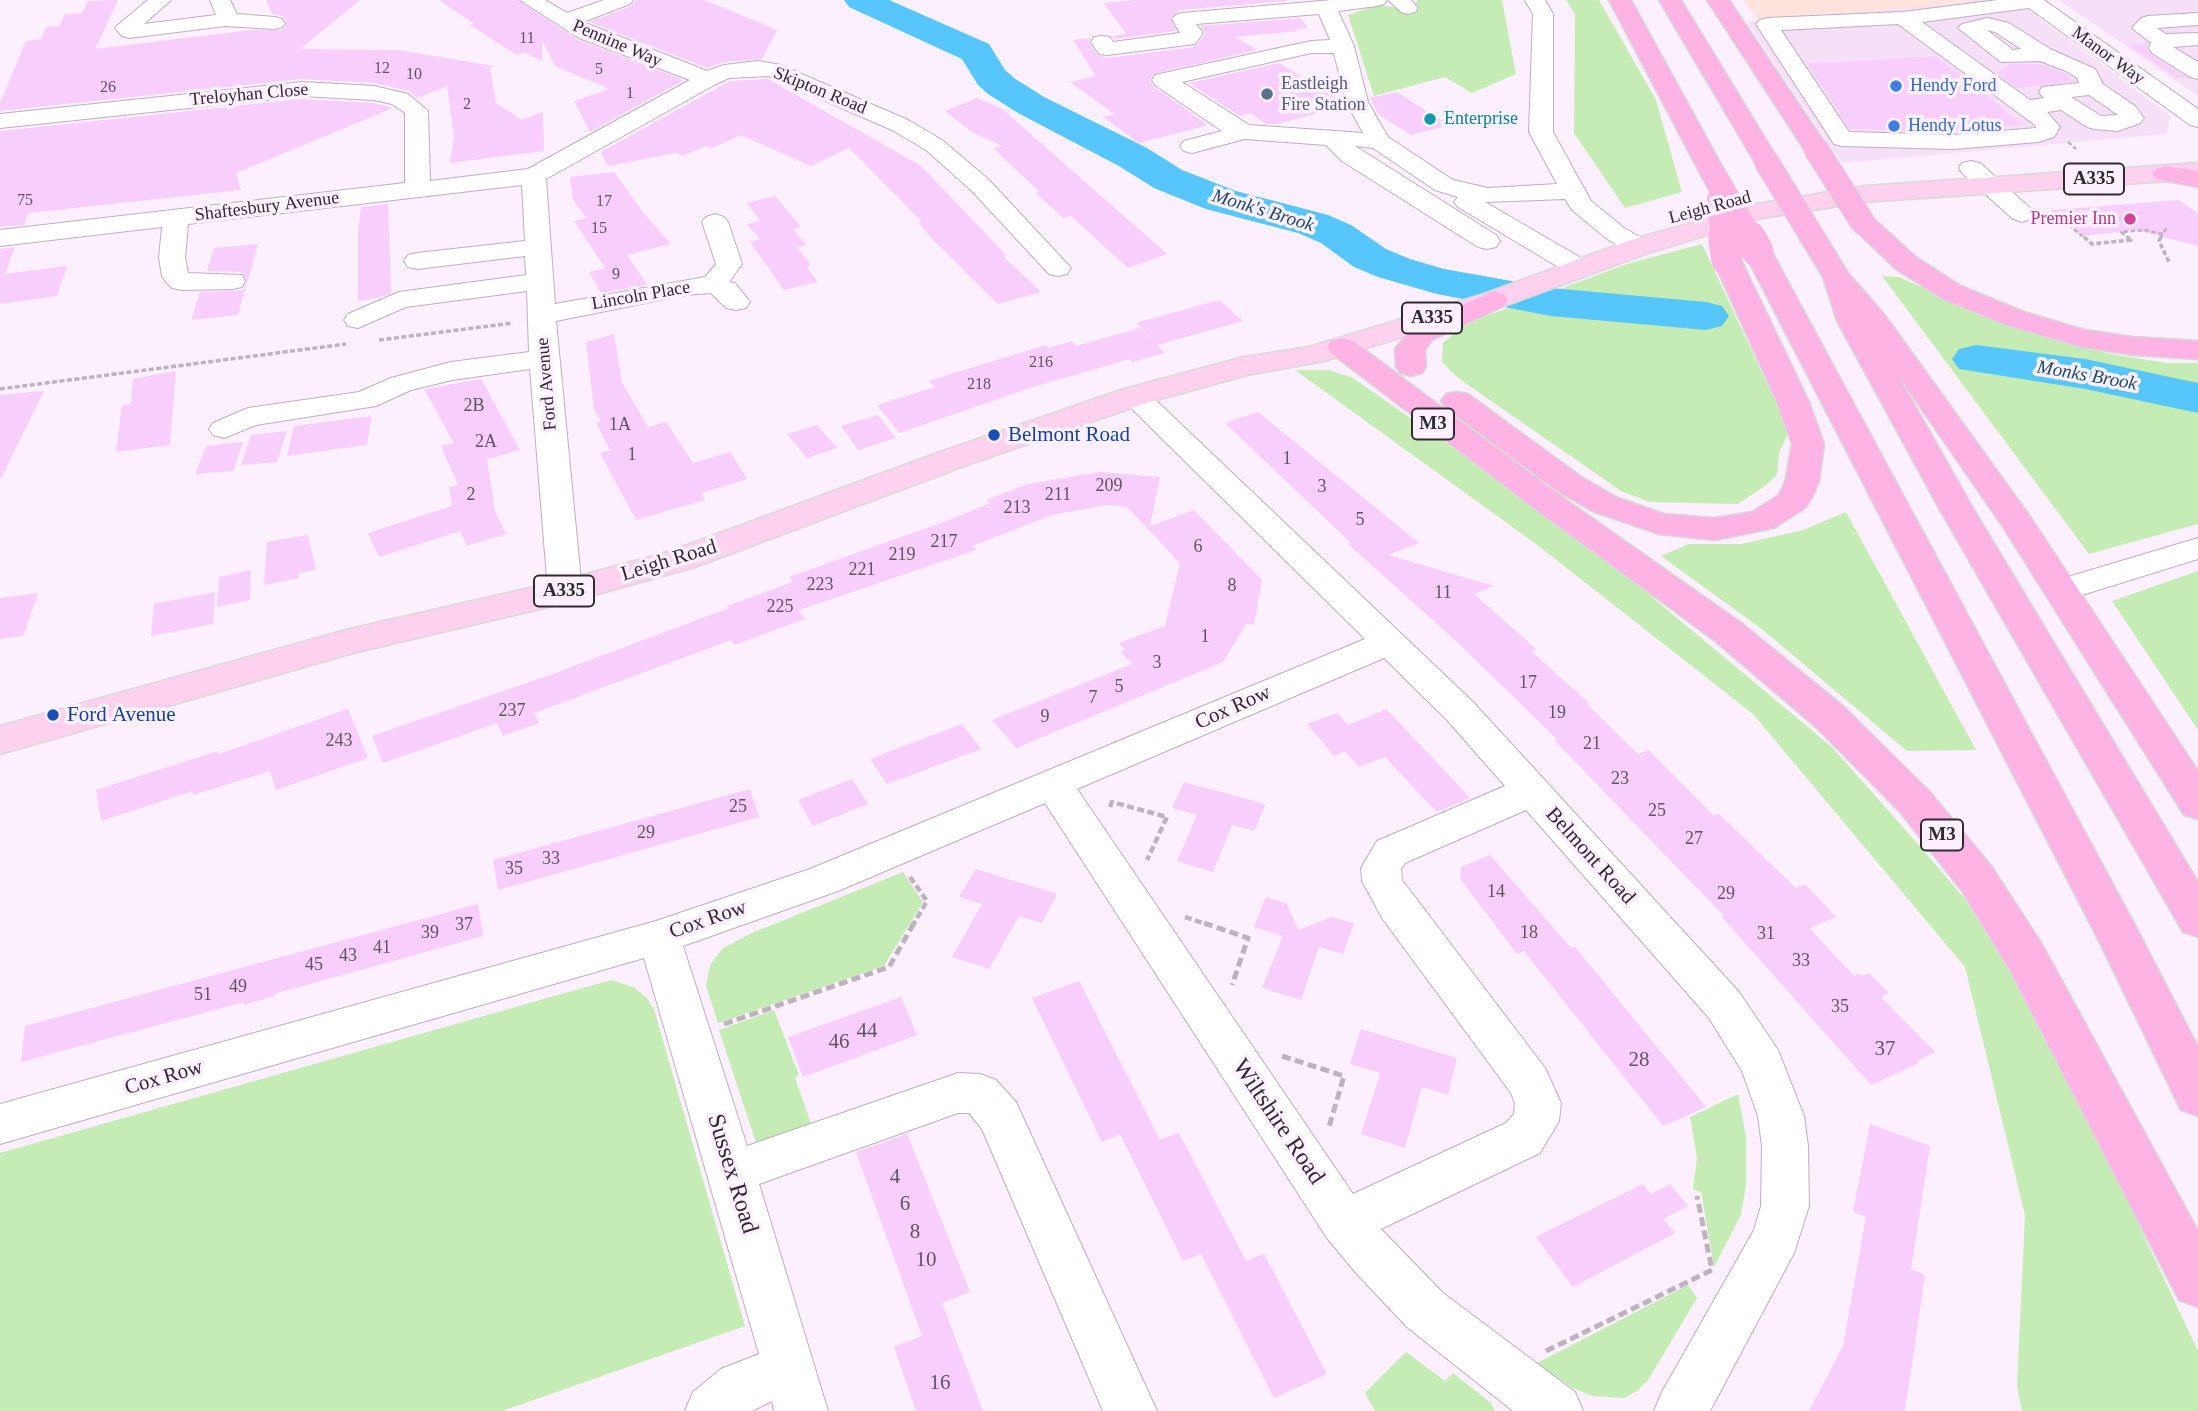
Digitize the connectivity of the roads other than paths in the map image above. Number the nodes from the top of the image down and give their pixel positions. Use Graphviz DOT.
graph roads {
  1 [pos="161,0"];
  2 [pos="530,0"];
  3 [pos="623,0"];
  4 [pos="1377,0"];
  5 [pos="1535,0"];
  6 [pos="1620,0"];
  7 [pos="1670,0"];
  8 [pos="1718,0"];
  9 [pos="2031,1"];
  10 [pos="1326,7"];
  11 [pos="222,10"];
  12 [pos="1903,18"];
  13 [pos="2198,19"];
  14 [pos="565,21"];
  15 [pos="275,23"];
  16 [pos="2198,39"];
  17 [pos="2162,41"];
  18 [pos="1102,43"];
  19 [pos="1343,46"];
  20 [pos="2042,54"];
  21 [pos="2198,72"];
  22 [pos="708,79"];
  23 [pos="2093,88"];
  24 [pos="2065,103"];
  25 [pos="2025,107"];
  26 [pos="2192,116"];
  27 [pos="0,121"];
  28 [pos="1244,132"];
  29 [pos="2198,135"];
  30 [pos="1379,141"];
  31 [pos="1192,146"];
  32 [pos="2198,150"];
  33 [pos="1336,159"];
  34 [pos="1971,168"];
  35 [pos="2198,171"];
  36 [pos="2165,174"];
  37 [pos="534,176"];
  38 [pos="2198,179"];
  39 [pos="1444,185"];
  40 [pos="1991,187"];
  41 [pos="418,190"];
  42 [pos="1572,191"];
  43 [pos="1379,202"];
  44 [pos="2033,210"];
  45 [pos="176,217"];
  46 [pos="715,222"];
  47 [pos="0,238"];
  48 [pos="1626,240"];
  49 [pos="1488,241"];
  50 [pos="538,247"];
  51 [pos="1742,256"];
  52 [pos="1063,257"];
  53 [pos="417,261"];
  54 [pos="1561,268"];
  55 [pos="1837,277"];
  56 [pos="232,281"];
  57 [pos="540,281"];
  58 [pos="713,285"];
  59 [pos="1499,288"];
  60 [pos="736,302"];
  61 [pos="542,317"];
  62 [pos="355,332"];
  63 [pos="1342,342"];
  64 [pos="2198,350"];
  65 [pos="544,359"];
  66 [pos="1411,367"];
  67 [pos="1135,396"];
  68 [pos="238,413"];
  69 [pos="2198,548"];
  70 [pos="2063,590"];
  71 [pos="565,591"];
  72 [pos="1390,642"];
  73 [pos="0,740"];
  74 [pos="1053,784"];
  75 [pos="1532,791"];
  76 [pos="2198,804"];
  77 [pos="2198,920"];
  78 [pos="659,937"];
  79 [pos="2198,1095"];
  80 [pos="0,1124"];
  81 [pos="732,1172"];
  82 [pos="1344,1222"];
  83 [pos="2198,1282"];
  84 [pos="796,1389"];
  85 [pos="712,1411"];
  86 [pos="1130,1411"];
  87 [pos="1556,1411"];
  88 [pos="1681,1411"];
  1 -- 11 [label="street"];
  2 -- 14 [label="street, Pennine Way"];
  3 -- 14 [label="street"];
  4 -- 10 [label="street"];
  5 -- 42 [label="street"];
  6 -- 51 [label="highway, M3, bridge"];
  7 -- 55 [label="highway, bridge"];
  8 -- 64 [label="highway, bridge"];
  9 -- 12 [label="street"];
  9 -- 26 [label="street, Manor Way"];
  10 -- 18 [label="street"];
  10 -- 19 [label="street"];
  11 -- 15 [label="street"];
  12 -- 25 [label="street"];
  12 -- 25 [label="street"];
  13 -- 17 [label="street"];
  14 -- 22 [label="street, Pennine Way"];
  16 -- 17 [label="street"];
  17 -- 21 [label="street"];
  19 -- 28 [label="street"];
  19 -- 30 [label="street"];
  20 -- 23 [label="street"];
  22 -- 37 [label="street, Skipton Road"];
  22 -- 52 [label="street, Skipton Road"];
  23 -- 24 [label="street"];
  23 -- 24 [label="street"];
  24 -- 25 [label="street"];
  26 -- 29 [label="street, Manor Way"];
  27 -- 41 [label="street, Treloyhan Close"];
  28 -- 31 [label="street"];
  28 -- 33 [label="street"];
  30 -- 33 [label="street"];
  30 -- 39 [label="street"];
  32 -- 34 [label="main road, Leigh Road / A335"];
  33 -- 43 [label="street"];
  33 -- 49 [label="street"];
  34 -- 40 [label="street"];
  34 -- 48 [label="main road, Leigh Road / A335"];
  35 -- 36 [label="main road, Leigh Road / A335"];
  36 -- 38 [label="highway"];
  36 -- 40 [label="main road, Leigh Road / A335"];
  37 -- 41 [label="street, Shaftesbury Avenue"];
  37 -- 50 [label="street, Ford Avenue"];
  39 -- 42 [label="street"];
  39 -- 54 [label="street"];
  40 -- 44 [label="street"];
  40 -- 48 [label="main road, Leigh Road / A335"];
  41 -- 45 [label="street, Shaftesbury Avenue"];
  42 -- 48 [label="street"];
  45 -- 47 [label="street, Shaftesbury Avenue"];
  45 -- 56 [label="street"];
  46 -- 58 [label="street"];
  48 -- 54 [label="main road, Leigh Road / A335"];
  50 -- 53 [label="street"];
  50 -- 57 [label="street, Ford Avenue"];
  51 -- 66 [label="highway, M3"];
  51 -- 79 [label="highway, M3"];
  54 -- 59 [label="main road, Leigh Road / A335"];
  55 -- 70 [label="highway"];
  55 -- 77 [label="highway"];
  57 -- 61 [label="street, Ford Avenue"];
  57 -- 62 [label="street"];
  58 -- 60 [label="street, Lincoln Place"];
  58 -- 61 [label="street, Lincoln Place"];
  59 -- 63 [label="main road, Leigh Road / A335"];
  59 -- 63 [label="main road, Leigh Road / A335"];
  59 -- 66 [label="highway"];
  61 -- 65 [label="street, Ford Avenue"];
  63 -- 66 [label="highway, M3"];
  63 -- 67 [label="main road, Leigh Road / A335"];
  63 -- 83 [label="highway, M3"];
  65 -- 68 [label="street"];
  65 -- 71 [label="street, Ford Avenue"];
  67 -- 71 [label="main road, Leigh Road / A335"];
  67 -- 72 [label="street, Belmont Road"];
  69 -- 70 [label="street"];
  70 -- 76 [label="highway"];
  71 -- 73 [label="main road, Leigh Road / A335"];
  72 -- 74 [label="street, Cox Row"];
  72 -- 75 [label="street, Belmont Road"];
  74 -- 78 [label="street, Cox Row"];
  74 -- 82 [label="street, Wiltshire Road"];
  75 -- 82 [label="street"];
  75 -- 88 [label="street, Belmont Road"];
  78 -- 80 [label="street, Cox Row"];
  78 -- 81 [label="street, Sussex Road"];
  81 -- 84 [label="street, Sussex Road"];
  81 -- 86 [label="street"];
  82 -- 87 [label="street, Wiltshire Road"];
  84 -- 85 [label="street"];
}
